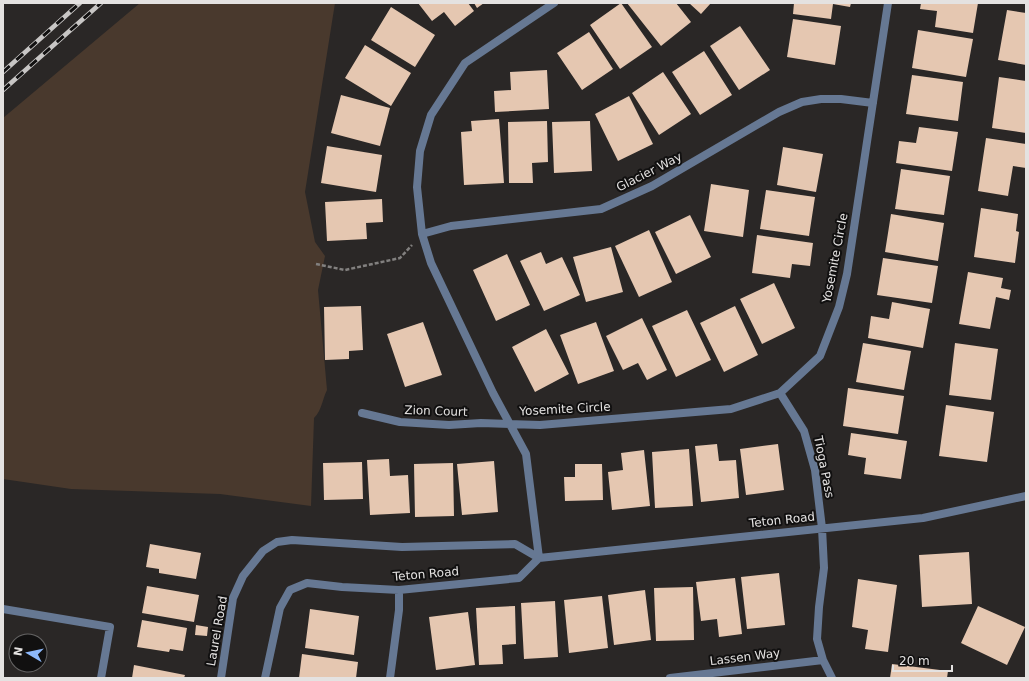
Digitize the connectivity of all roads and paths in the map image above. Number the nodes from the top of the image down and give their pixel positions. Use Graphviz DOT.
graph roads {
  1 [pos="554,3"];
  2 [pos="888,3"];
  3 [pos="873,103"];
  4 [pos="422,234"];
  5 [pos="316,264"];
  6 [pos="780,393"];
  7 [pos="362,413"];
  8 [pos="510,424"];
  9 [pos="1026,496"];
  10 [pos="822,528"];
  11 [pos="539,558"];
  12 [pos="399,590"];
  13 [pos="3,608"];
  14 [pos="823,660"];
  15 [pos="102,678"];
  16 [pos="221,678"];
  17 [pos="265,678"];
  18 [pos="390,678"];
  19 [pos="670,678"];
  20 [pos="832,678"];
  1 -- 4 [label="street, Yosemite Circle"];
  2 -- 3 [label="street, Yosemite Circle"];
  3 -- 4 [label="street, Glacier Way"];
  3 -- 6 [label="street, Yosemite Circle"];
  4 -- 5 [label="path"];
  4 -- 8 [label="street, Yosemite Circle"];
  6 -- 8 [label="street, Yosemite Circle"];
  6 -- 10 [label="street, Tioga Pass"];
  7 -- 8 [label="street, Zion Court"];
  8 -- 11 [label="street, Yosemite Circle"];
  9 -- 10 [label="street, Teton Road"];
  10 -- 11 [label="street, Teton Road"];
  10 -- 14 [label="street, Tioga Pass"];
  11 -- 12 [label="street, Teton Road"];
  11 -- 16 [label="street, Laurel Road"];
  12 -- 17 [label="street, Teton Road"];
  12 -- 18 [label="street"];
  13 -- 15 [label="street"];
  14 -- 19 [label="street, Lassen Way"];
  14 -- 20 [label="street, Tioga Pass"];
}
